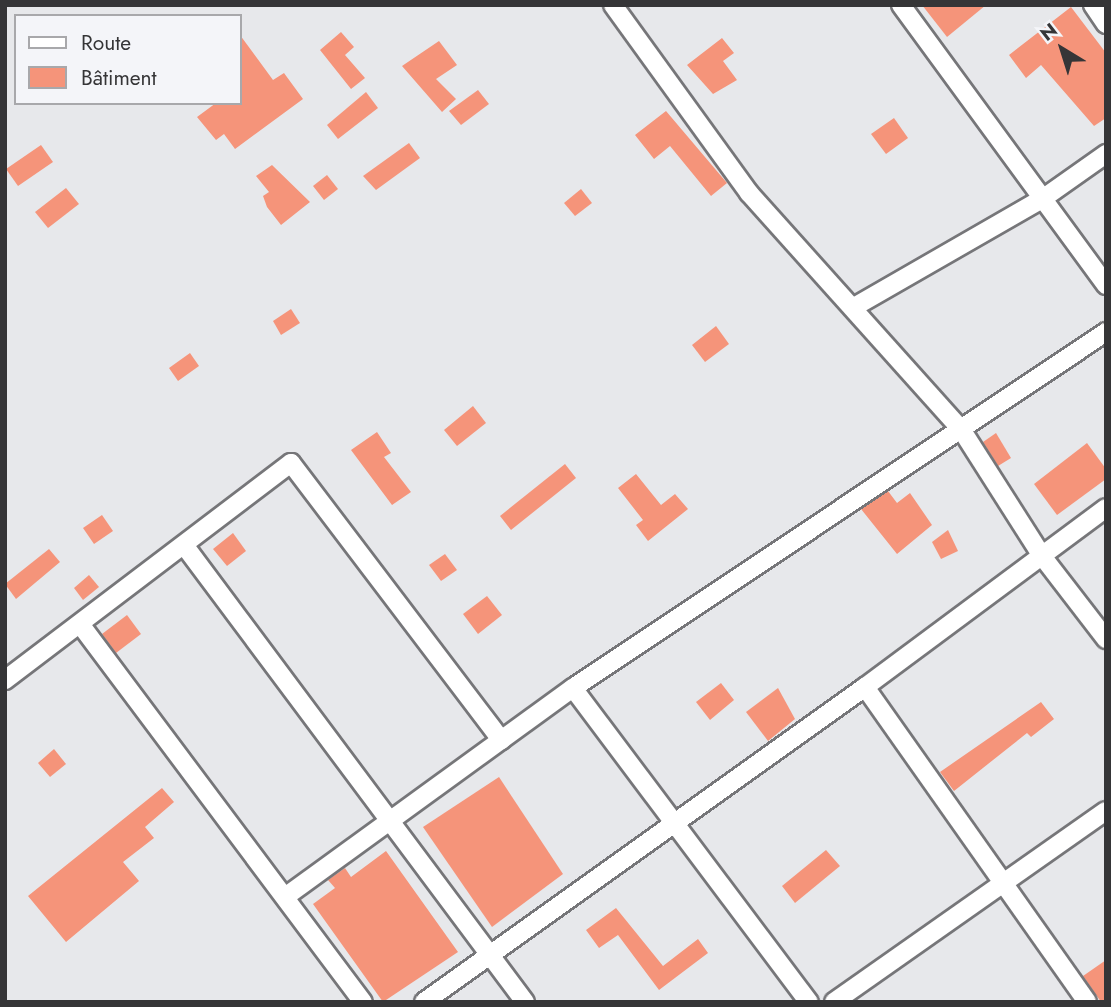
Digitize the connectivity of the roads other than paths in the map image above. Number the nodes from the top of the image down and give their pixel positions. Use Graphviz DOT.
graph roads {
  1 [pos="612,5"];
  2 [pos="901,5"];
  3 [pos="1093,5"];
  4 [pos="1106,23"];
  5 [pos="1106,153"];
  6 [pos="1045,197"];
  7 [pos="1102,273"];
  8 [pos="853,307"];
  9 [pos="1106,332"];
  10 [pos="961,429"];
  11 [pos="1106,508"];
  12 [pos="184,545"];
  13 [pos="1042,556"];
  14 [pos="80,624"];
  15 [pos="1106,639"];
  16 [pos="5,680"];
  17 [pos="865,687"];
  18 [pos="573,688"];
  19 [pos="501,740"];
  20 [pos="1106,811"];
  21 [pos="388,822"];
  22 [pos="673,824"];
  23 [pos="1007,885"];
  24 [pos="285,897"];
  25 [pos="487,956"];
  26 [pos="363,1002"];
  27 [pos="424,1002"];
  28 [pos="524,1002"];
  29 [pos="809,1002"];
  30 [pos="834,1002"];
  31 [pos="1087,1002"];
  1 -- 8 [label="street"];
  2 -- 6 [label="street"];
  3 -- 4 [label="street"];
  5 -- 6 [label="street"];
  6 -- 7 [label="street"];
  6 -- 8 [label="street"];
  8 -- 10 [label="street"];
  9 -- 10 [label="street"];
  10 -- 13 [label="street"];
  10 -- 18 [label="street"];
  11 -- 13 [label="street"];
  12 -- 14 [label="street"];
  12 -- 19 [label="street"];
  12 -- 21 [label="street"];
  13 -- 15 [label="street"];
  13 -- 17 [label="street"];
  14 -- 16 [label="street"];
  14 -- 24 [label="street"];
  17 -- 22 [label="street"];
  17 -- 23 [label="street"];
  18 -- 19 [label="street"];
  18 -- 22 [label="street"];
  19 -- 21 [label="street"];
  20 -- 23 [label="street"];
  21 -- 24 [label="street"];
  21 -- 25 [label="street"];
  22 -- 25 [label="street"];
  22 -- 29 [label="street"];
  23 -- 30 [label="street"];
  23 -- 31 [label="street"];
  24 -- 26 [label="street"];
  25 -- 27 [label="street"];
  25 -- 28 [label="street"];
}
